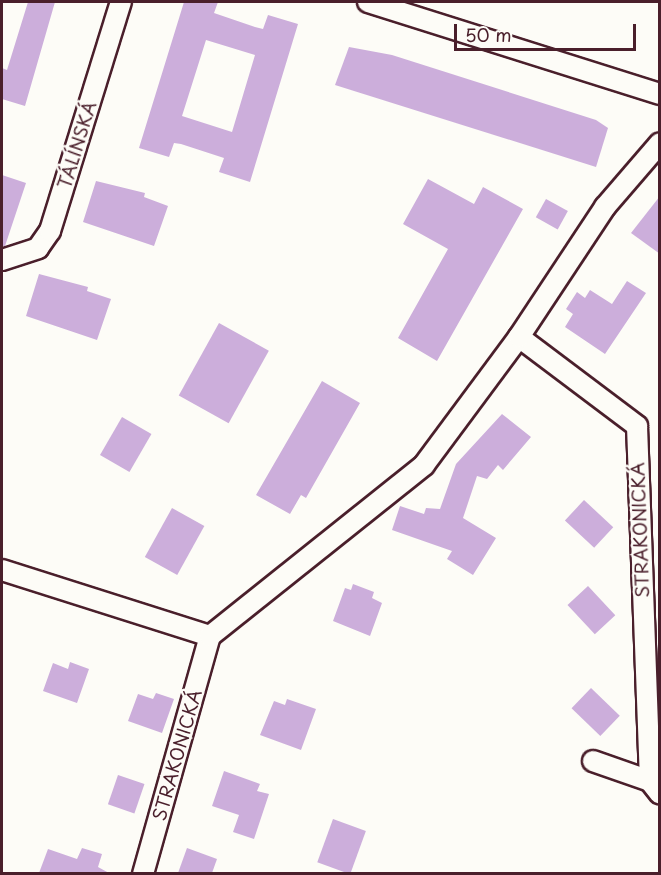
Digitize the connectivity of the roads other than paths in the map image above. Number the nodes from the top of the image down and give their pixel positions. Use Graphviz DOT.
graph roads {
  1 [pos="121,2"];
  2 [pos="368,2"];
  3 [pos="660,94"];
  4 [pos="660,143"];
  5 [pos="2,260"];
  6 [pos="519,337"];
  7 [pos="2,570"];
  8 [pos="210,636"];
  9 [pos="593,761"];
  10 [pos="655,788"];
  11 [pos="143,873"];
  1 -- 5 [label="street, TÁLÍNSKÁ"];
  2 -- 3 [label="street"];
  4 -- 6 [label="street"];
  6 -- 8 [label="street"];
  6 -- 10 [label="street, STRAKONICKÁ"];
  7 -- 8 [label="street"];
  8 -- 11 [label="street, STRAKONICKÁ"];
  9 -- 10 [label="street, STRAKONICKÁ"];
}
